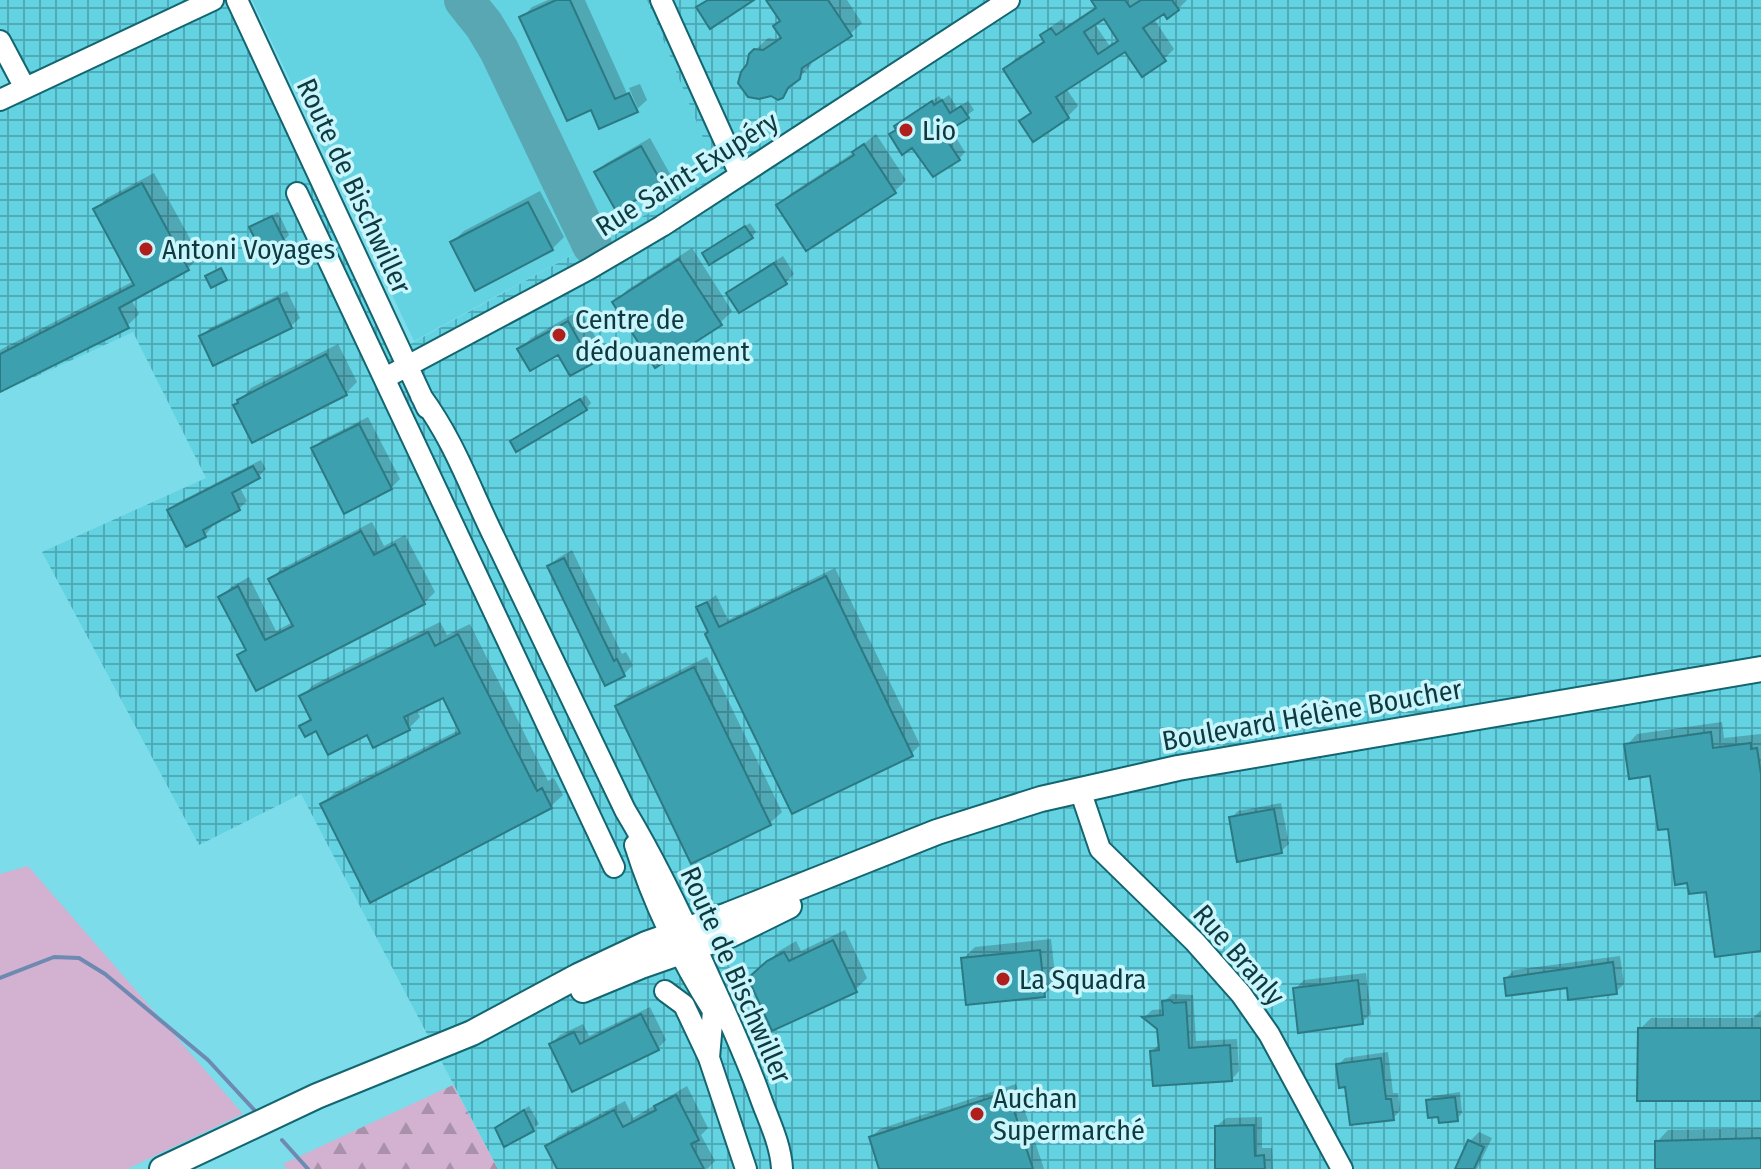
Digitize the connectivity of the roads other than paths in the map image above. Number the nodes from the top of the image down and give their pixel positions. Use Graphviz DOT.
graph roads {
  1 [pos="213,0"];
  2 [pos="237,0"];
  3 [pos="661,0"];
  4 [pos="1009,0"];
  5 [pos="0,41"];
  6 [pos="25,88"];
  7 [pos="0,100"];
  8 [pos="740,175"];
  9 [pos="297,193"];
  10 [pos="408,367"];
  11 [pos="385,378"];
  12 [pos="1761,669"];
  13 [pos="1080,790"];
  14 [pos="625,810"];
  15 [pos="593,820"];
  16 [pos="641,864"];
  17 [pos="614,867"];
  18 [pos="685,942"];
  19 [pos="665,991"];
  20 [pos="713,1011"];
  21 [pos="709,1058"];
  22 [pos="162,1169"];
  23 [pos="746,1169"];
  24 [pos="781,1169"];
  25 [pos="1342,1169"];
  1 -- 6 [label="street"];
  2 -- 10 [label="street, Route de Bischwiller"];
  3 -- 8 [label="street"];
  4 -- 8 [label="street, Rue Saint-Exupéry"];
  5 -- 6 [label="street"];
  6 -- 7 [label="street"];
  8 -- 10 [label="street, Rue Saint-Exupéry"];
  9 -- 11 [label="street"];
  10 -- 11 [label="street, Rue Saint-Exupéry"];
  10 -- 14 [label="street, Route de Bischwiller"];
  11 -- 15 [label="street"];
  12 -- 13 [label="main road, Boulevard Hélène Boucher"];
  13 -- 18 [label="main road, Boulevard Hélène Boucher"];
  13 -- 25 [label="street, Rue Branly"];
  14 -- 16 [label="street, Route de Bischwiller"];
  14 -- 18 [label="street, Route de Bischwiller"];
  15 -- 16 [label="street"];
  15 -- 17 [label="street"];
  16 -- 18 [label="street, Route de Bischwiller"];
  18 -- 20 [label="street, Route de Bischwiller"];
  18 -- 22 [label="main road, Boulevard Hélène Boucher"];
  18 -- 24 [label="street, Route de Bischwiller"];
  19 -- 21 [label="street, Route de Bischwiller"];
  20 -- 21 [label="street"];
  20 -- 24 [label="street, Route de Bischwiller"];
  21 -- 23 [label="street, Route de Bischwiller"];
}
